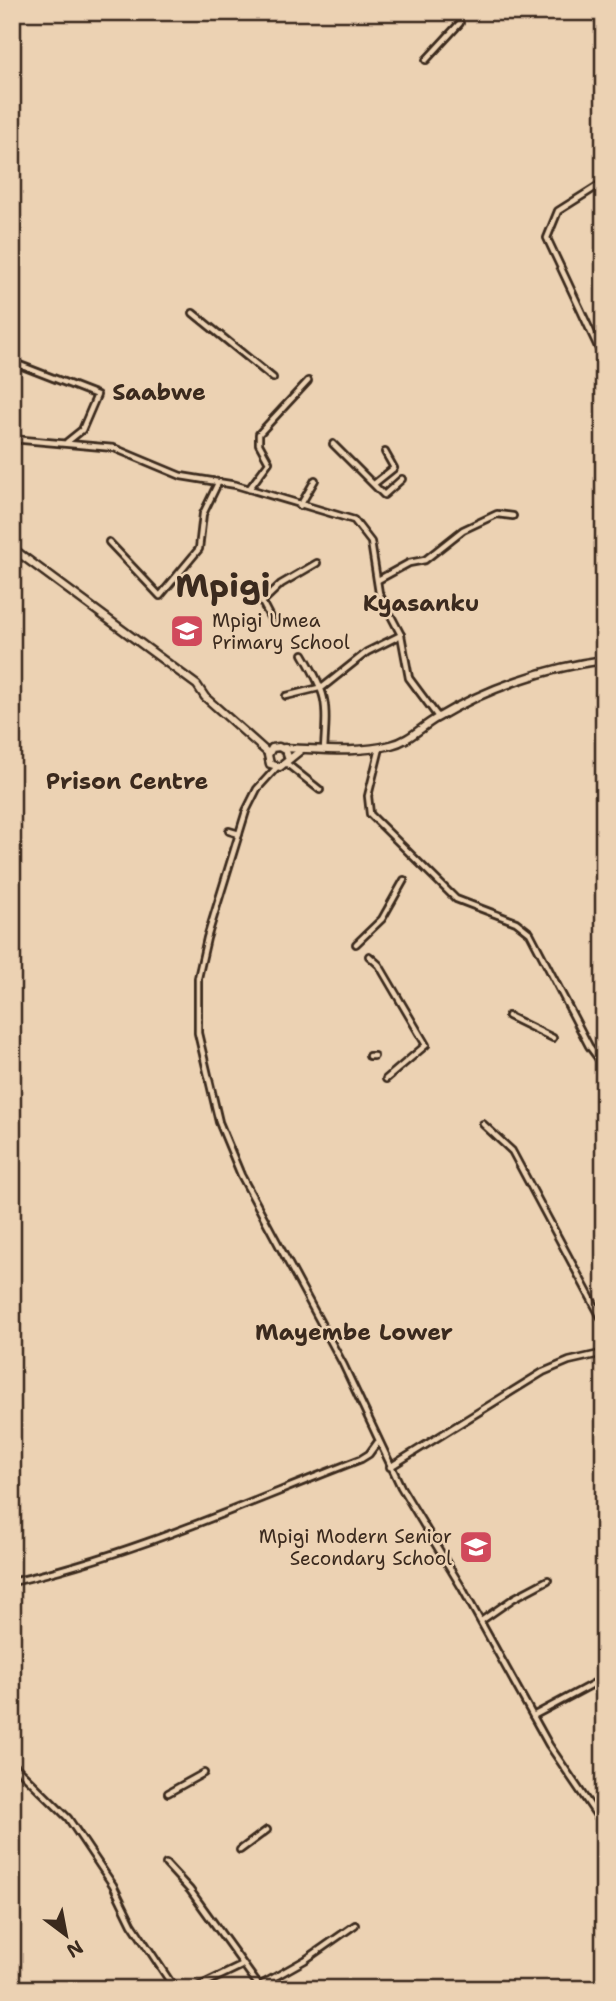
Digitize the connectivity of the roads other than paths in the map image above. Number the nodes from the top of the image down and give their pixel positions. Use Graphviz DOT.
graph roads {
  1 [pos="460,23"];
  2 [pos="426,60"];
  3 [pos="604,181"];
  4 [pos="193,313"];
  5 [pos="604,360"];
  6 [pos="12,362"];
  7 [pos="274,378"];
  8 [pos="308,382"];
  9 [pos="12,439"];
  10 [pos="67,442"];
  11 [pos="333,444"];
  12 [pos="385,452"];
  13 [pos="402,479"];
  14 [pos="315,480"];
  15 [pos="218,482"];
  16 [pos="374,484"];
  17 [pos="248,489"];
  18 [pos="300,506"];
  19 [pos="513,516"];
  20 [pos="108,542"];
  21 [pos="12,548"];
  22 [pos="317,563"];
  23 [pos="378,580"];
  24 [pos="273,623"];
  25 [pos="401,635"];
  26 [pos="303,654"];
  27 [pos="604,660"];
  28 [pos="323,687"];
  29 [pos="286,696"];
  30 [pos="438,717"];
  31 [pos="250,734"];
  32 [pos="380,747"];
  33 [pos="282,748"];
  34 [pos="301,750"];
  35 [pos="324,750"];
  36 [pos="268,752"];
  37 [pos="287,760"];
  38 [pos="274,765"];
  39 [pos="320,790"];
  40 [pos="229,831"];
  41 [pos="239,834"];
  42 [pos="404,880"];
  43 [pos="356,944"];
  44 [pos="369,956"];
  45 [pos="508,1016"];
  46 [pos="554,1038"];
  47 [pos="604,1066"];
  48 [pos="386,1079"];
  49 [pos="483,1124"];
  50 [pos="604,1323"];
  51 [pos="604,1353"];
  52 [pos="377,1443"];
  53 [pos="390,1467"];
  54 [pos="548,1580"];
  55 [pos="12,1582"];
  56 [pos="481,1621"];
  57 [pos="604,1678"];
  58 [pos="533,1716"];
  59 [pos="12,1763"];
  60 [pos="204,1773"];
  61 [pos="168,1793"];
  62 [pos="604,1826"];
  63 [pos="267,1830"];
  64 [pos="240,1850"];
  65 [pos="166,1864"];
  66 [pos="355,1925"];
  67 [pos="241,1966"];
  68 [pos="175,1989"];
  69 [pos="193,1989"];
  1 -- 2 [label="street"];
  3 -- 5 [label="street"];
  4 -- 7 [label="street"];
  6 -- 10 [label="street"];
  8 -- 17 [label="street"];
  9 -- 10 [label="street"];
  10 -- 15 [label="street"];
  11 -- 16 [label="street"];
  12 -- 16 [label="street"];
  13 -- 16 [label="street"];
  14 -- 18 [label="street"];
  15 -- 17 [label="street"];
  15 -- 20 [label="street"];
  17 -- 18 [label="street"];
  18 -- 23 [label="street"];
  19 -- 23 [label="street"];
  21 -- 31 [label="main road"];
  22 -- 24 [label="street"];
  23 -- 25 [label="street"];
  25 -- 28 [label="street"];
  25 -- 30 [label="street"];
  26 -- 28 [label="street"];
  27 -- 30 [label="main road"];
  28 -- 29 [label="street"];
  28 -- 35 [label="street"];
  30 -- 32 [label="main road"];
  31 -- 33 [label="main road"];
  31 -- 36 [label="main road"];
  32 -- 35 [label="main road"];
  32 -- 47 [label="street"];
  33 -- 34 [label="main road"];
  33 -- 36 [label="main road"];
  33 -- 37 [label="main road"];
  34 -- 35 [label="main road"];
  34 -- 37 [label="main road"];
  36 -- 38 [label="main road"];
  37 -- 38 [label="main road"];
  37 -- 39 [label="street"];
  38 -- 41 [label="street"];
  40 -- 41 [label="street"];
  41 -- 52 [label="street"];
  42 -- 43 [label="street"];
  44 -- 48 [label="street"];
  45 -- 46 [label="street"];
  49 -- 50 [label="street"];
  51 -- 53 [label="street"];
  52 -- 53 [label="street"];
  52 -- 55 [label="street"];
  53 -- 56 [label="street"];
  54 -- 56 [label="street"];
  56 -- 58 [label="street"];
  57 -- 58 [label="street"];
  58 -- 62 [label="street"];
  59 -- 68 [label="street"];
  60 -- 61 [label="street"];
  63 -- 64 [label="street"];
  65 -- 67 [label="street"];
  66 -- 67 [label="street"];
  67 -- 69 [label="street"];
}
